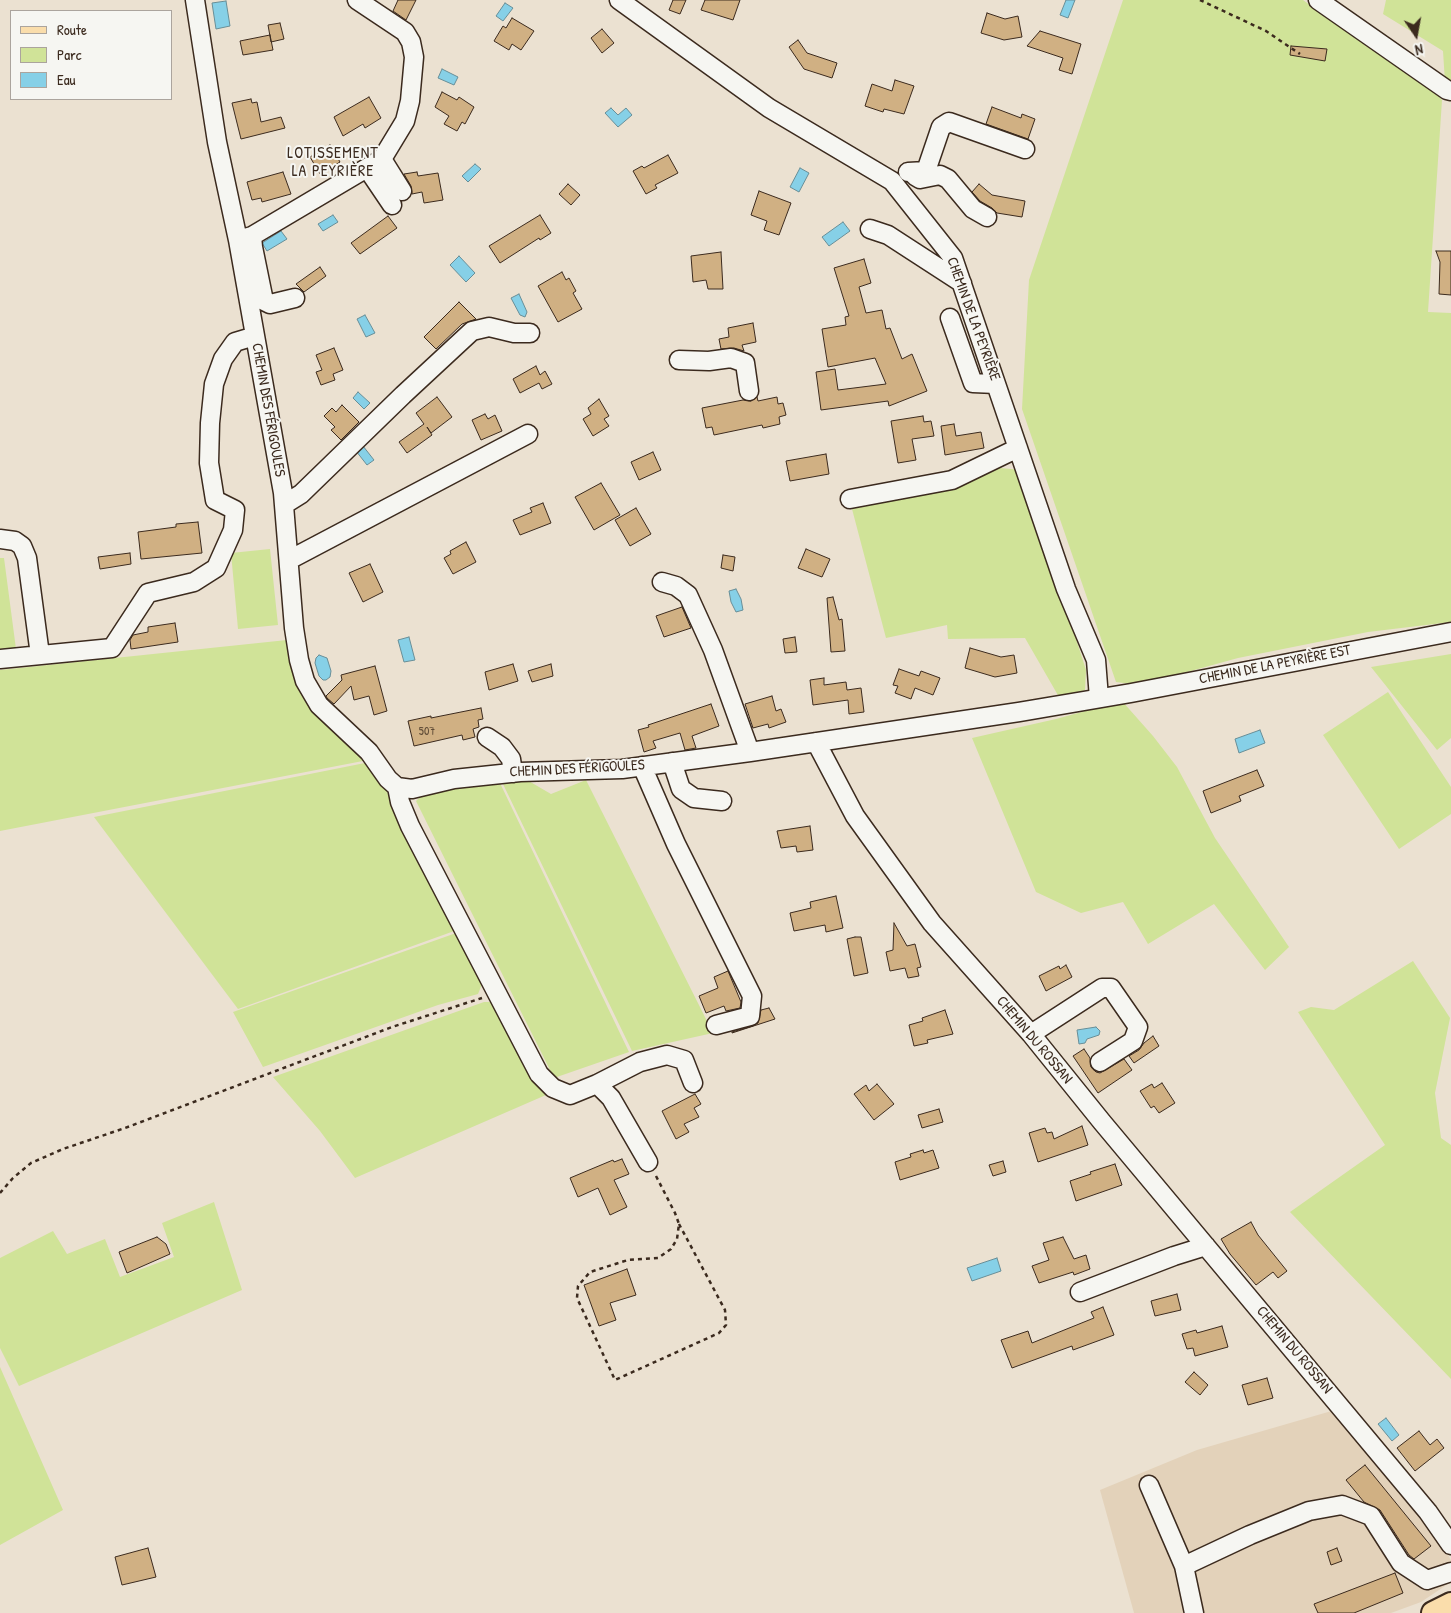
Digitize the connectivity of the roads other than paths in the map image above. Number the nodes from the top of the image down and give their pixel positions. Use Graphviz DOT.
graph roads {
  1 [pos="195,0"];
  2 [pos="357,0"];
  3 [pos="619,0"];
  4 [pos="1318,0"];
  5 [pos="1451,91"];
  6 [pos="1025,149"];
  7 [pos="382,159"];
  8 [pos="367,168"];
  9 [pos="988,217"];
  10 [pos="870,229"];
  11 [pos="245,238"];
  12 [pos="962,283"];
  13 [pos="295,298"];
  14 [pos="950,318"];
  15 [pos="530,333"];
  16 [pos="255,336"];
  17 [pos="679,360"];
  18 [pos="996,384"];
  19 [pos="749,392"];
  20 [pos="528,434"];
  21 [pos="1018,448"];
  22 [pos="850,499"];
  23 [pos="285,504"];
  24 [pos="0,539"];
  25 [pos="289,560"];
  26 [pos="662,582"];
  27 [pos="1451,632"];
  28 [pos="40,655"];
  29 [pos="0,660"];
  30 [pos="1099,698"];
  31 [pos="487,737"];
  32 [pos="816,742"];
  33 [pos="750,752"];
  34 [pos="672,762"];
  35 [pos="642,766"];
  36 [pos="513,773"];
  37 [pos="397,787"];
  38 [pos="722,801"];
  39 [pos="716,1025"];
  40 [pos="1031,1034"];
  41 [pos="1100,1062"];
  42 [pos="693,1083"];
  43 [pos="597,1084"];
  44 [pos="648,1162"];
  45 [pos="1206,1246"];
  46 [pos="1080,1292"];
  47 [pos="1149,1485"];
  48 [pos="1451,1546"];
  49 [pos="1184,1566"];
  50 [pos="1451,1572"];
  51 [pos="1194,1613"];
  1 -- 11 [label="street, CHEMIN DES FÉRIGOULES"];
  2 -- 7 [label="street"];
  3 -- 12 [label="street, CHEMIN DE LA PEYRIÈRE"];
  4 -- 5 [label="street"];
  6 -- 9 [label="street"];
  7 -- 8 [label="street"];
  7 -- 8 [label="street"];
  8 -- 11 [label="street"];
  10 -- 12 [label="street"];
  11 -- 13 [label="street"];
  11 -- 16 [label="street, CHEMIN DES FÉRIGOULES"];
  12 -- 18 [label="street, CHEMIN DE LA PEYRIÈRE"];
  14 -- 18 [label="street"];
  15 -- 23 [label="street"];
  16 -- 23 [label="street, CHEMIN DES FÉRIGOULES"];
  16 -- 28 [label="street"];
  17 -- 19 [label="street"];
  18 -- 21 [label="street, CHEMIN DE LA PEYRIÈRE"];
  20 -- 25 [label="street"];
  21 -- 22 [label="street"];
  21 -- 30 [label="street, CHEMIN DE LA PEYRIÈRE"];
  23 -- 25 [label="street, CHEMIN DES FÉRIGOULES"];
  24 -- 28 [label="street"];
  25 -- 37 [label="street, CHEMIN DES FÉRIGOULES"];
  26 -- 33 [label="street"];
  27 -- 30 [label="street, CHEMIN DE LA PEYRIÈRE EST"];
  28 -- 29 [label="street"];
  30 -- 32 [label="street"];
  31 -- 36 [label="street"];
  32 -- 33 [label="street, CHEMIN DES FÉRIGOULES"];
  32 -- 40 [label="street, CHEMIN DU ROSSAN"];
  33 -- 34 [label="street, CHEMIN DES FÉRIGOULES"];
  34 -- 35 [label="street, CHEMIN DES FÉRIGOULES"];
  34 -- 38 [label="street"];
  35 -- 36 [label="street, CHEMIN DES FÉRIGOULES"];
  35 -- 39 [label="street"];
  36 -- 37 [label="street, CHEMIN DES FÉRIGOULES"];
  37 -- 43 [label="street, CHEMIN DES FÉRIGOULES"];
  40 -- 41 [label="street"];
  40 -- 45 [label="street, CHEMIN DU ROSSAN"];
  42 -- 43 [label="street"];
  43 -- 44 [label="street"];
  45 -- 46 [label="street"];
  45 -- 48 [label="street, CHEMIN DU ROSSAN"];
  47 -- 49 [label="street"];
  49 -- 50 [label="street"];
  49 -- 51 [label="street"];
}
